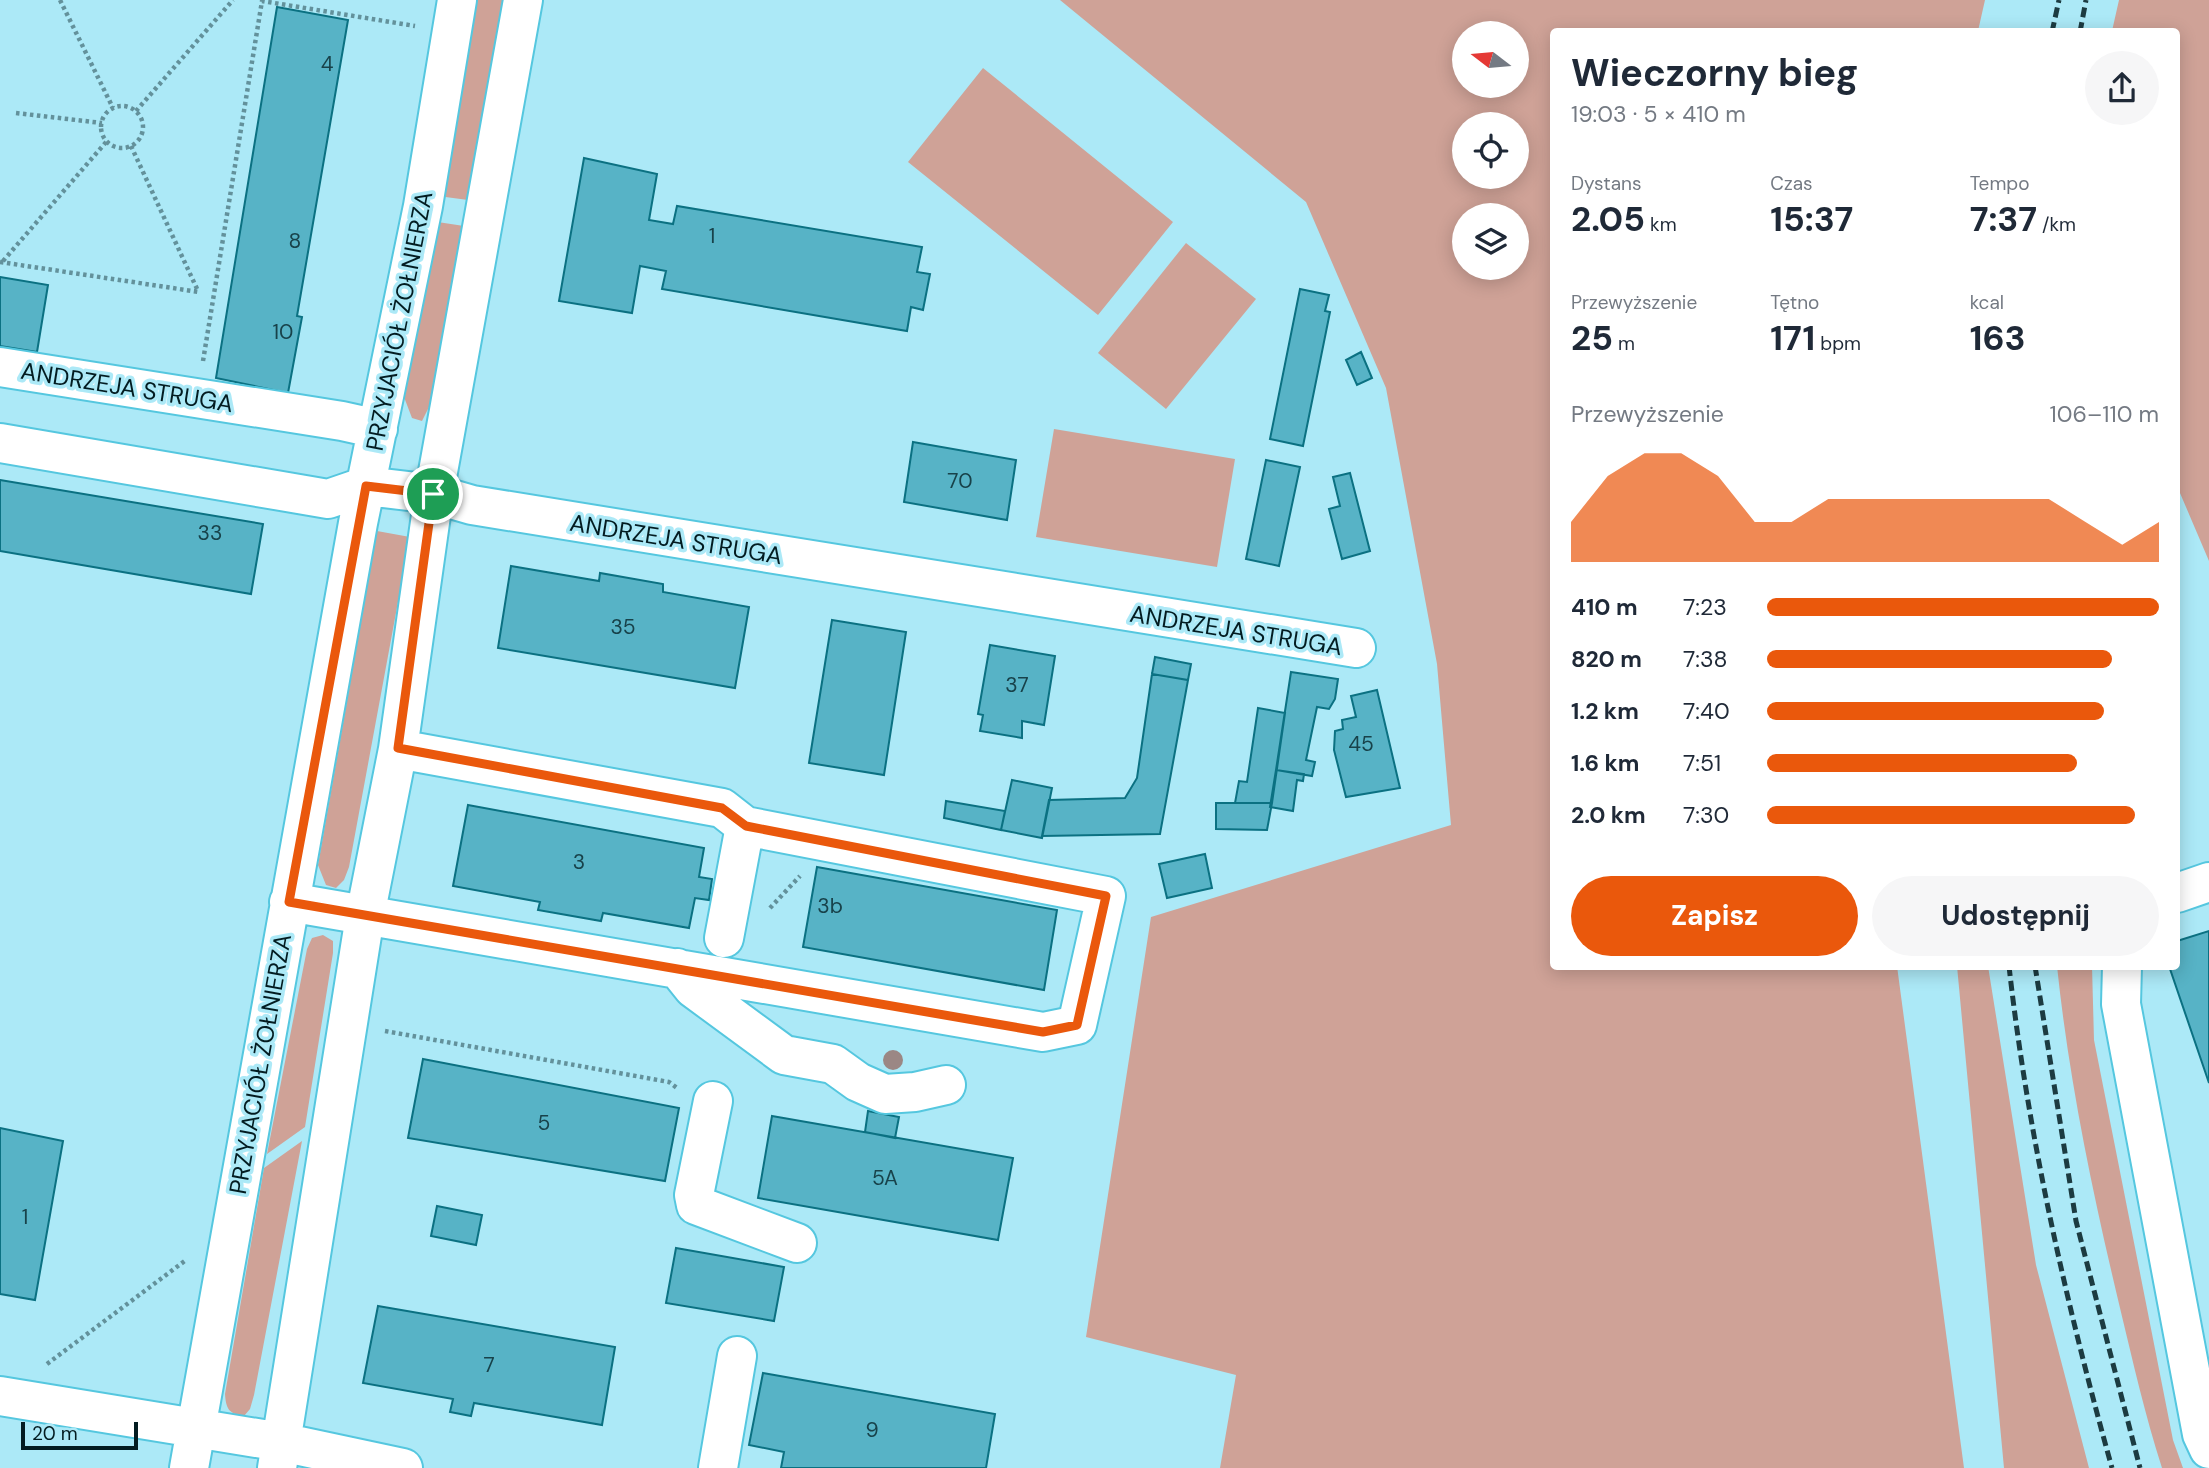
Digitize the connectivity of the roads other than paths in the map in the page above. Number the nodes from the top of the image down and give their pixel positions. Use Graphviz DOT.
graph roads {
  1 [pos="457,0"];
  2 [pos="523,0"];
  3 [pos="0,367"];
  4 [pos="378,429"];
  5 [pos="0,443"];
  6 [pos="366,486"];
  7 [pos="433,494"];
  8 [pos="1356,648"];
  9 [pos="398,748"];
  10 [pos="746,826"];
  11 [pos="2209,882"];
  12 [pos="2180,892"];
  13 [pos="289,902"];
  14 [pos="365,916"];
  15 [pos="724,938"];
  16 [pos="677,968"];
  17 [pos="2122,970"];
  18 [pos="946,1085"];
  19 [pos="713,1103"];
  20 [pos="797,1243"];
  21 [pos="737,1356"];
  22 [pos="0,1396"];
  23 [pos="196,1427"];
  24 [pos="2209,1449"];
  25 [pos="279,1455"];
  26 [pos="189,1468"];
  27 [pos="404,1468"];
  28 [pos="718,1468"];
  1 -- 4 [label="street, PRZYJACIÓŁ ŻOŁNIERZA"];
  2 -- 7 [label="street"];
  3 -- 4 [label="street, ANDRZEJA STRUGA"];
  4 -- 6 [label="street, PRZYJACIÓŁ ŻOŁNIERZA"];
  5 -- 6 [label="street, ANDRZEJA STRUGA"];
  6 -- 7 [label="street, ANDRZEJA STRUGA"];
  6 -- 13 [label="street, PRZYJACIÓŁ ŻOŁNIERZA"];
  7 -- 8 [label="street, ANDRZEJA STRUGA"];
  7 -- 9 [label="street"];
  9 -- 10 [label="street"];
  9 -- 14 [label="street"];
  10 -- 15 [label="street"];
  10 -- 16 [label="street"];
  11 -- 12 [label="street"];
  13 -- 14 [label="street"];
  13 -- 23 [label="street, PRZYJACIÓŁ ŻOŁNIERZA"];
  14 -- 16 [label="street"];
  14 -- 25 [label="street"];
  16 -- 18 [label="street"];
  17 -- 24 [label="street"];
  19 -- 20 [label="street"];
  21 -- 28 [label="street"];
  22 -- 23 [label="street"];
  23 -- 25 [label="street"];
  23 -- 26 [label="street, PRZYJACIÓŁ ŻOŁNIERZA"];
  25 -- 27 [label="street"];
}
